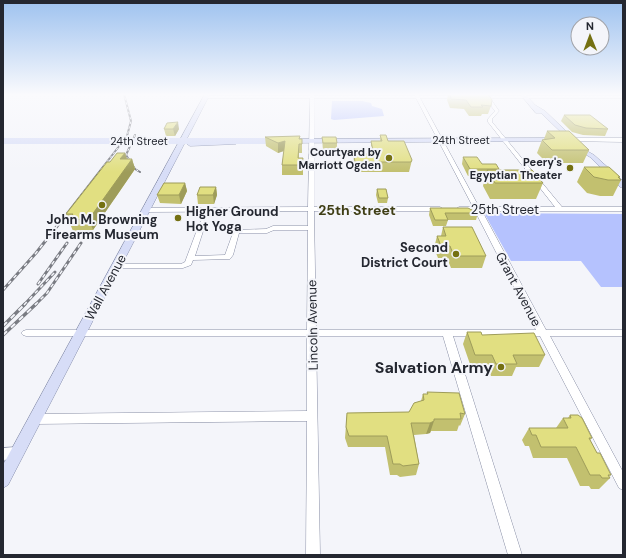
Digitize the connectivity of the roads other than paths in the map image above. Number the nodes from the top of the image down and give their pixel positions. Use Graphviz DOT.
graph roads {
  1 [pos="194,120"];
  2 [pos="312,120"];
  3 [pos="430,120"];
  4 [pos="490,120"];
  5 [pos="546,120"];
  6 [pos="441,140"];
  7 [pos="504,140"];
  8 [pos="572,140"];
  9 [pos="623,140"];
  10 [pos="3,141"];
  11 [pos="183,141"];
  12 [pos="300,141"];
  13 [pos="312,141"];
  14 [pos="585,152"];
  15 [pos="623,185"];
  16 [pos="623,189"];
  17 [pos="311,209"];
  18 [pos="477,209"];
  19 [pos="560,209"];
  20 [pos="623,209"];
  21 [pos="146,210"];
  22 [pos="203,222"];
  23 [pos="311,228"];
  24 [pos="190,258"];
  25 [pos="116,266"];
  26 [pos="26,333"];
  27 [pos="81,333"];
  28 [pos="313,333"];
  29 [pos="447,333"];
  30 [pos="542,333"];
  31 [pos="623,333"];
  32 [pos="313,416"];
  33 [pos="35,419"];
  34 [pos="3,454"];
  35 [pos="17,454"];
  36 [pos="3,480"];
  37 [pos="623,484"];
  38 [pos="313,555"];
  39 [pos="515,555"];
  1 -- 11 [label="main road, Wall Avenue"];
  2 -- 13 [label="street, Lincoln Avenue"];
  3 -- 6 [label="street, Grant Avenue"];
  4 -- 7 [label="street"];
  5 -- 8 [label="main road"];
  6 -- 7 [label="main road, 24th Street"];
  6 -- 13 [label="main road, 24th Street"];
  6 -- 18 [label="street, Grant Avenue"];
  7 -- 8 [label="main road, 24th Street"];
  7 -- 19 [label="street"];
  8 -- 9 [label="street, 24th Street"];
  8 -- 14 [label="main road"];
  10 -- 12 [label="main road, 24th Street, bridge"];
  11 -- 12 [label="main road, 24th Street"];
  11 -- 21 [label="main road, Wall Avenue"];
  12 -- 13 [label="main road, 24th Street"];
  13 -- 17 [label="street, Lincoln Avenue"];
  14 -- 15 [label="main road"];
  14 -- 16 [label="main road"];
  17 -- 18 [label="street, 25th Street"];
  17 -- 21 [label="street, 25th Street"];
  17 -- 23 [label="street, Lincoln Avenue"];
  18 -- 19 [label="street, 25th Street"];
  18 -- 30 [label="street, Grant Avenue"];
  19 -- 20 [label="street, 25th Street"];
  21 -- 25 [label="main road, Wall Avenue"];
  22 -- 24 [label="street"];
  23 -- 24 [label="street"];
  23 -- 28 [label="street, Lincoln Avenue"];
  24 -- 25 [label="street"];
  25 -- 27 [label="main road, Wall Avenue"];
  26 -- 27 [label="street"];
  27 -- 28 [label="street"];
  27 -- 33 [label="main road, Wall Avenue"];
  28 -- 29 [label="street"];
  28 -- 32 [label="street, Lincoln Avenue"];
  29 -- 30 [label="street"];
  29 -- 39 [label="street"];
  30 -- 31 [label="street"];
  30 -- 37 [label="street, Grant Avenue"];
  32 -- 33 [label="street"];
  32 -- 38 [label="street, Lincoln Avenue"];
  33 -- 35 [label="main road, Wall Avenue"];
  34 -- 35 [label="street"];
  35 -- 36 [label="main road, Wall Avenue"];
}
